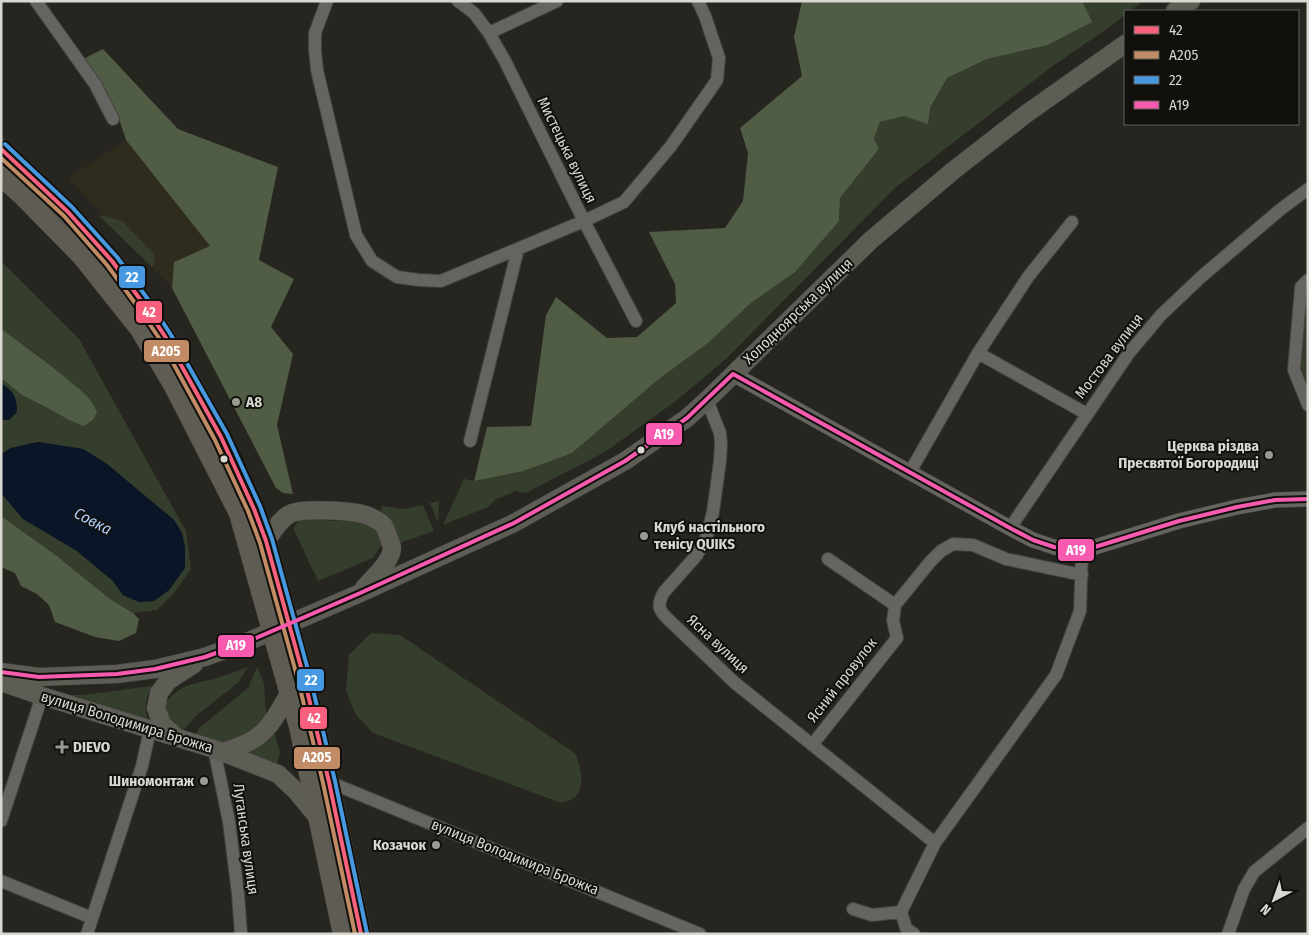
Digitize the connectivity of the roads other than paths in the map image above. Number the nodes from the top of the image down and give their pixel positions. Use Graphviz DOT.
graph roads {
  1 [pos="327,1"];
  2 [pos="458,1"];
  3 [pos="557,1"];
  4 [pos="698,1"];
  5 [pos="1191,1"];
  6 [pos="37,2"];
  7 [pos="1177,10"];
  8 [pos="489,32"];
  9 [pos="1124,45"];
  10 [pos="113,119"];
  11 [pos="1,149"];
  12 [pos="1,176"];
  13 [pos="1308,189"];
  14 [pos="584,221"];
  15 [pos="1072,222"];
  16 [pos="518,249"];
  17 [pos="1308,280"];
  18 [pos="636,321"];
  19 [pos="978,353"];
  20 [pos="733,374"];
  21 [pos="707,400"];
  22 [pos="1308,405"];
  23 [pos="1087,414"];
  24 [pos="470,441"];
  25 [pos="910,472"];
  26 [pos="1308,499"];
  27 [pos="1010,528"];
  28 [pos="266,540"];
  29 [pos="1082,551"];
  30 [pos="828,559"];
  31 [pos="1082,576"];
  32 [pos="358,594"];
  33 [pos="895,605"];
  34 [pos="280,627"];
  35 [pos="205,657"];
  36 [pos="1,672"];
  37 [pos="1,682"];
  38 [pos="290,692"];
  39 [pos="42,696"];
  40 [pos="150,730"];
  41 [pos="177,738"];
  42 [pos="812,745"];
  43 [pos="219,751"];
  44 [pos="329,782"];
  45 [pos="1,820"];
  46 [pos="320,820"];
  47 [pos="1308,828"];
  48 [pos="935,843"];
  49 [pos="1,881"];
  50 [pos="853,909"];
  51 [pos="901,912"];
  52 [pos="92,918"];
  53 [pos="87,934"];
  54 [pos="241,934"];
  55 [pos="343,934"];
  56 [pos="360,934"];
  57 [pos="700,934"];
  58 [pos="914,934"];
  59 [pos="1228,934"];
  1 -- 16 [label="street"];
  2 -- 8 [label="street, Мистецька вулиця"];
  3 -- 8 [label="street"];
  4 -- 14 [label="street"];
  5 -- 7 [label="main road"];
  6 -- 10 [label="street"];
  8 -- 14 [label="street, Мистецька вулиця"];
  9 -- 20 [label="main road, Холодноярська вулиця"];
  11 -- 28 [label="main road"];
  12 -- 34 [label="main road"];
  13 -- 23 [label="street, Мостова вулиця"];
  14 -- 16 [label="street"];
  14 -- 18 [label="street, Мистецька вулиця"];
  15 -- 19 [label="street"];
  16 -- 24 [label="street"];
  17 -- 22 [label="street"];
  19 -- 23 [label="street"];
  19 -- 25 [label="street"];
  20 -- 21 [label="main road, Холодноярська вулиця"];
  20 -- 25 [label="street"];
  21 -- 32 [label="main road, Холодноярська вулиця"];
  21 -- 42 [label="street, Ясна вулиця"];
  23 -- 27 [label="street, Мостова вулиця"];
  25 -- 27 [label="street"];
  26 -- 29 [label="street"];
  27 -- 29 [label="street"];
  28 -- 32 [label="main road"];
  28 -- 34 [label="main road"];
  29 -- 31 [label="street"];
  30 -- 33 [label="street"];
  31 -- 33 [label="street"];
  31 -- 48 [label="street"];
  32 -- 34 [label="main road, Холодноярська вулиця"];
  33 -- 42 [label="street, Ясний провулок"];
  34 -- 35 [label="main road, вулиця Володимира Брожка"];
  34 -- 38 [label="main road"];
  34 -- 44 [label="main road"];
  35 -- 36 [label="main road, вулиця Володимира Брожка"];
  35 -- 41 [label="main road"];
  37 -- 39 [label="main road, вулиця Володимира Брожка"];
  38 -- 43 [label="main road"];
  38 -- 46 [label="main road"];
  39 -- 40 [label="main road, вулиця Володимира Брожка"];
  39 -- 45 [label="street"];
  40 -- 41 [label="main road, вулиця Володимира Брожка"];
  40 -- 52 [label="street"];
  41 -- 43 [label="main road, вулиця Володимира Брожка"];
  42 -- 48 [label="street, Ясна вулиця"];
  43 -- 46 [label="main road, вулиця Володимира Брожка"];
  43 -- 54 [label="street, Луганська вулиця"];
  44 -- 56 [label="main road"];
  44 -- 57 [label="street, вулиця Володимира Брожка"];
  46 -- 55 [label="main road"];
  47 -- 59 [label="street"];
  48 -- 51 [label="street"];
  49 -- 52 [label="street"];
  50 -- 51 [label="street"];
  51 -- 58 [label="street"];
  52 -- 53 [label="street"];
}
